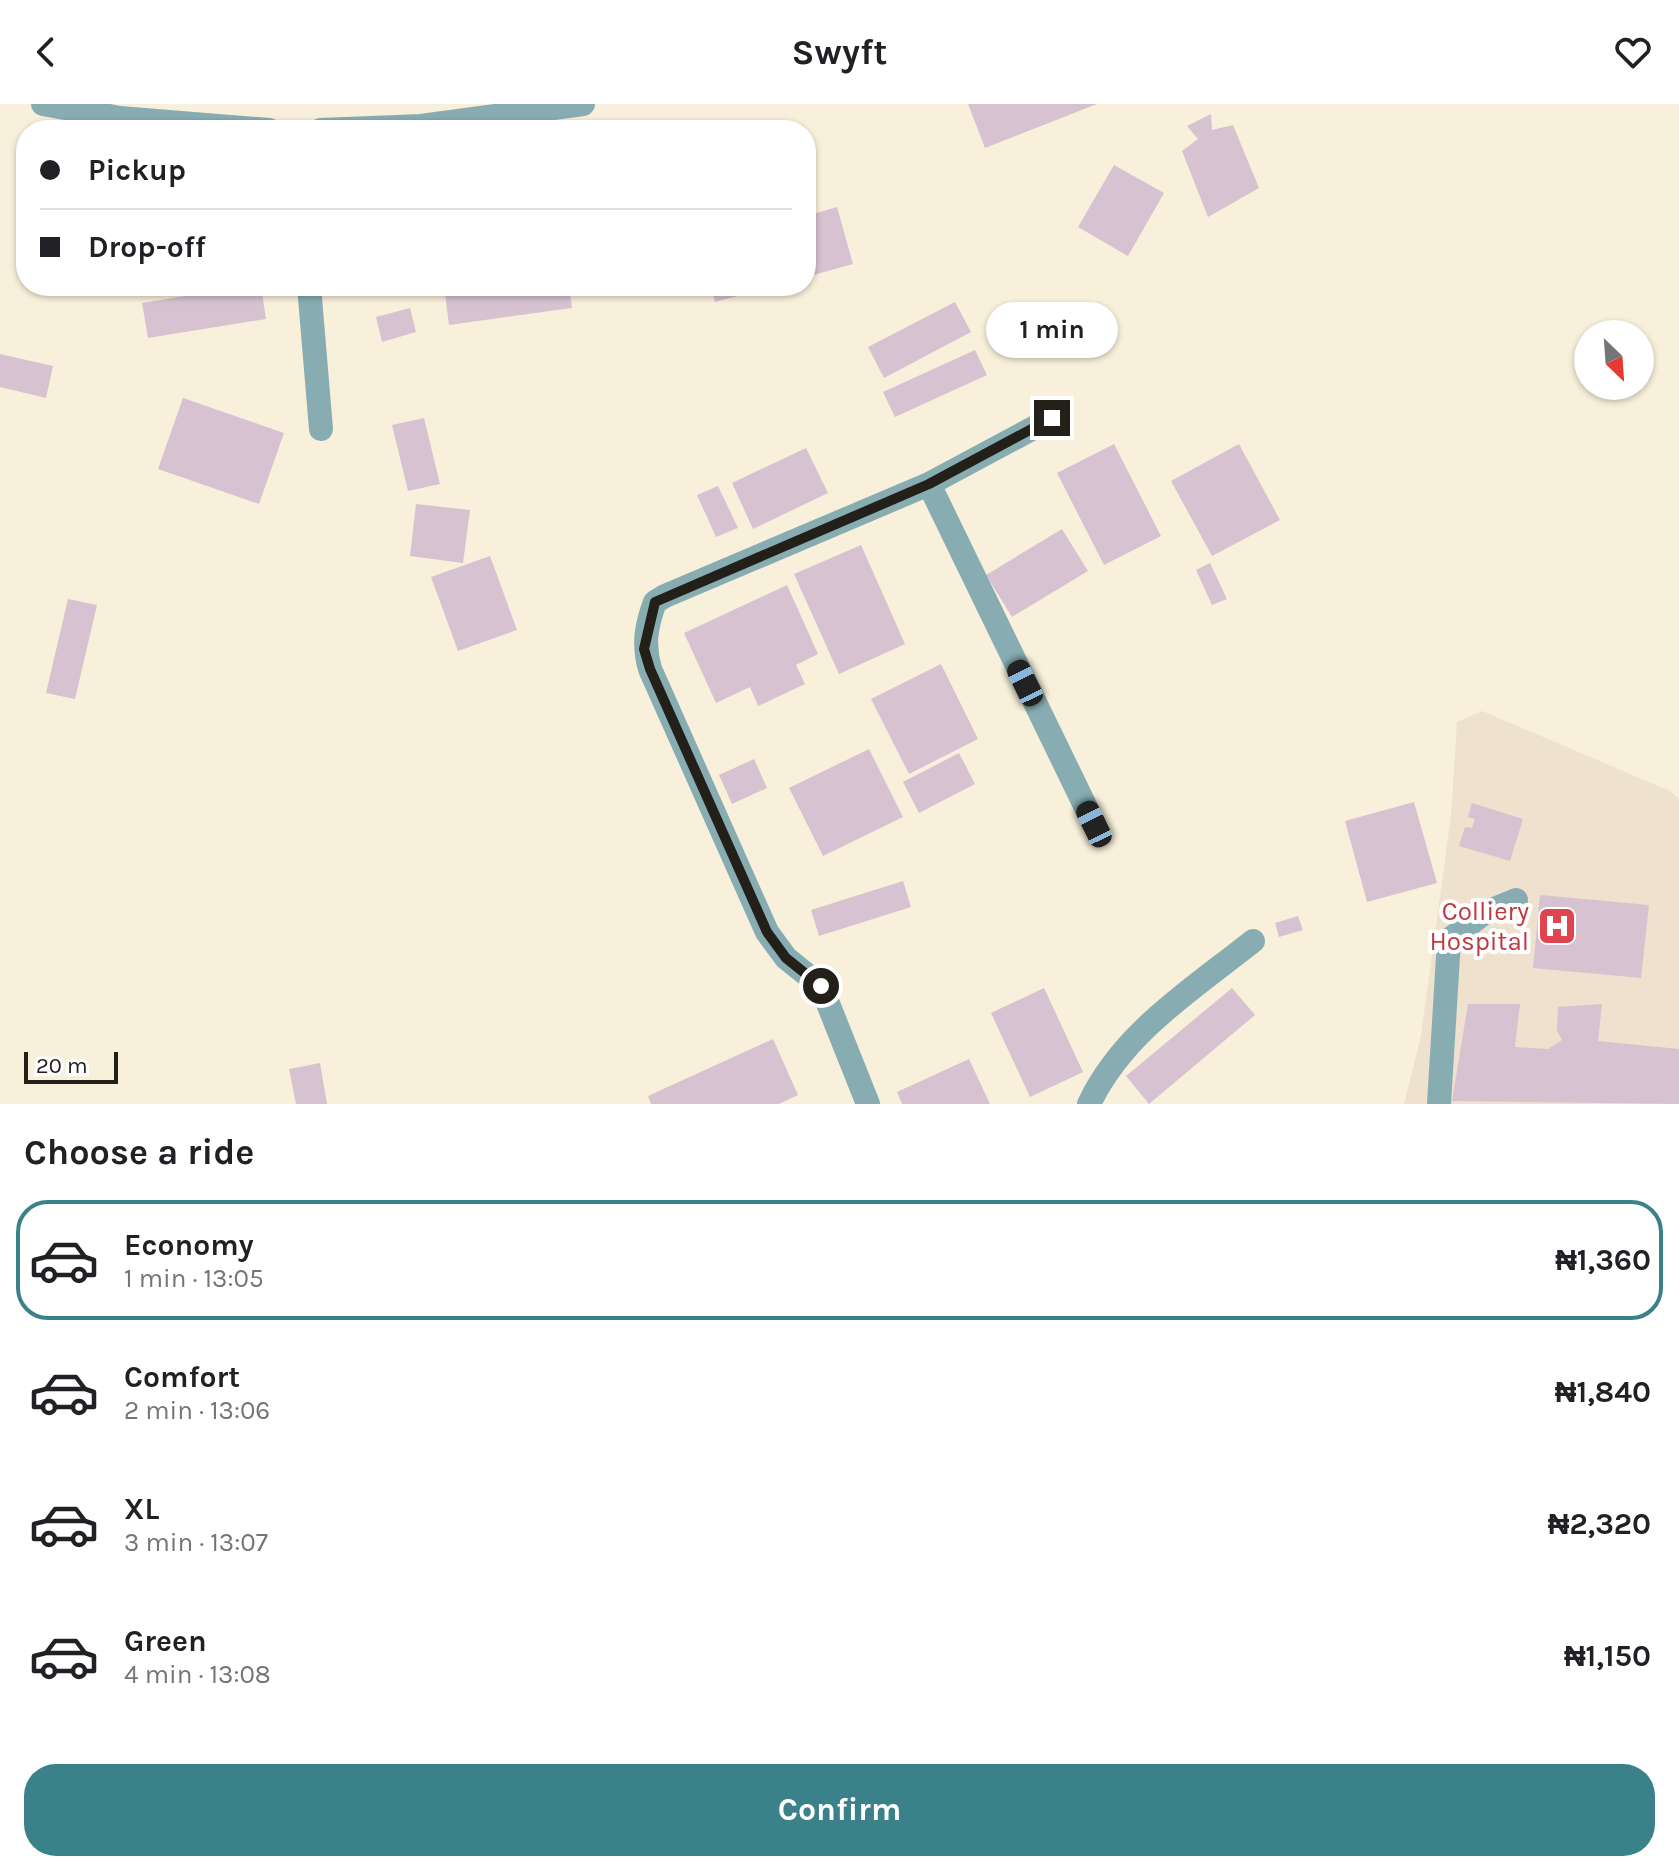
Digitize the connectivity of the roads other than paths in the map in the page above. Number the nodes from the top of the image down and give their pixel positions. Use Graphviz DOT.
graph roads {
  1 [pos="43,104"];
  2 [pos="583,104"];
  3 [pos="145,120"];
  4 [pos="465,120"];
  5 [pos="310,296"];
  6 [pos="1052,418"];
  7 [pos="321,429"];
  8 [pos="929,484"];
  9 [pos="1094,824"];
  10 [pos="1516,900"];
  11 [pos="1253,941"];
  12 [pos="868,1104"];
  13 [pos="1089,1104"];
  14 [pos="1439,1104"];
  1 -- 3 [label="street"];
  2 -- 4 [label="street"];
  5 -- 7 [label="street"];
  6 -- 8 [label="street"];
  8 -- 9 [label="street"];
  8 -- 12 [label="street"];
  10 -- 14 [label="street"];
  11 -- 13 [label="street"];
}
